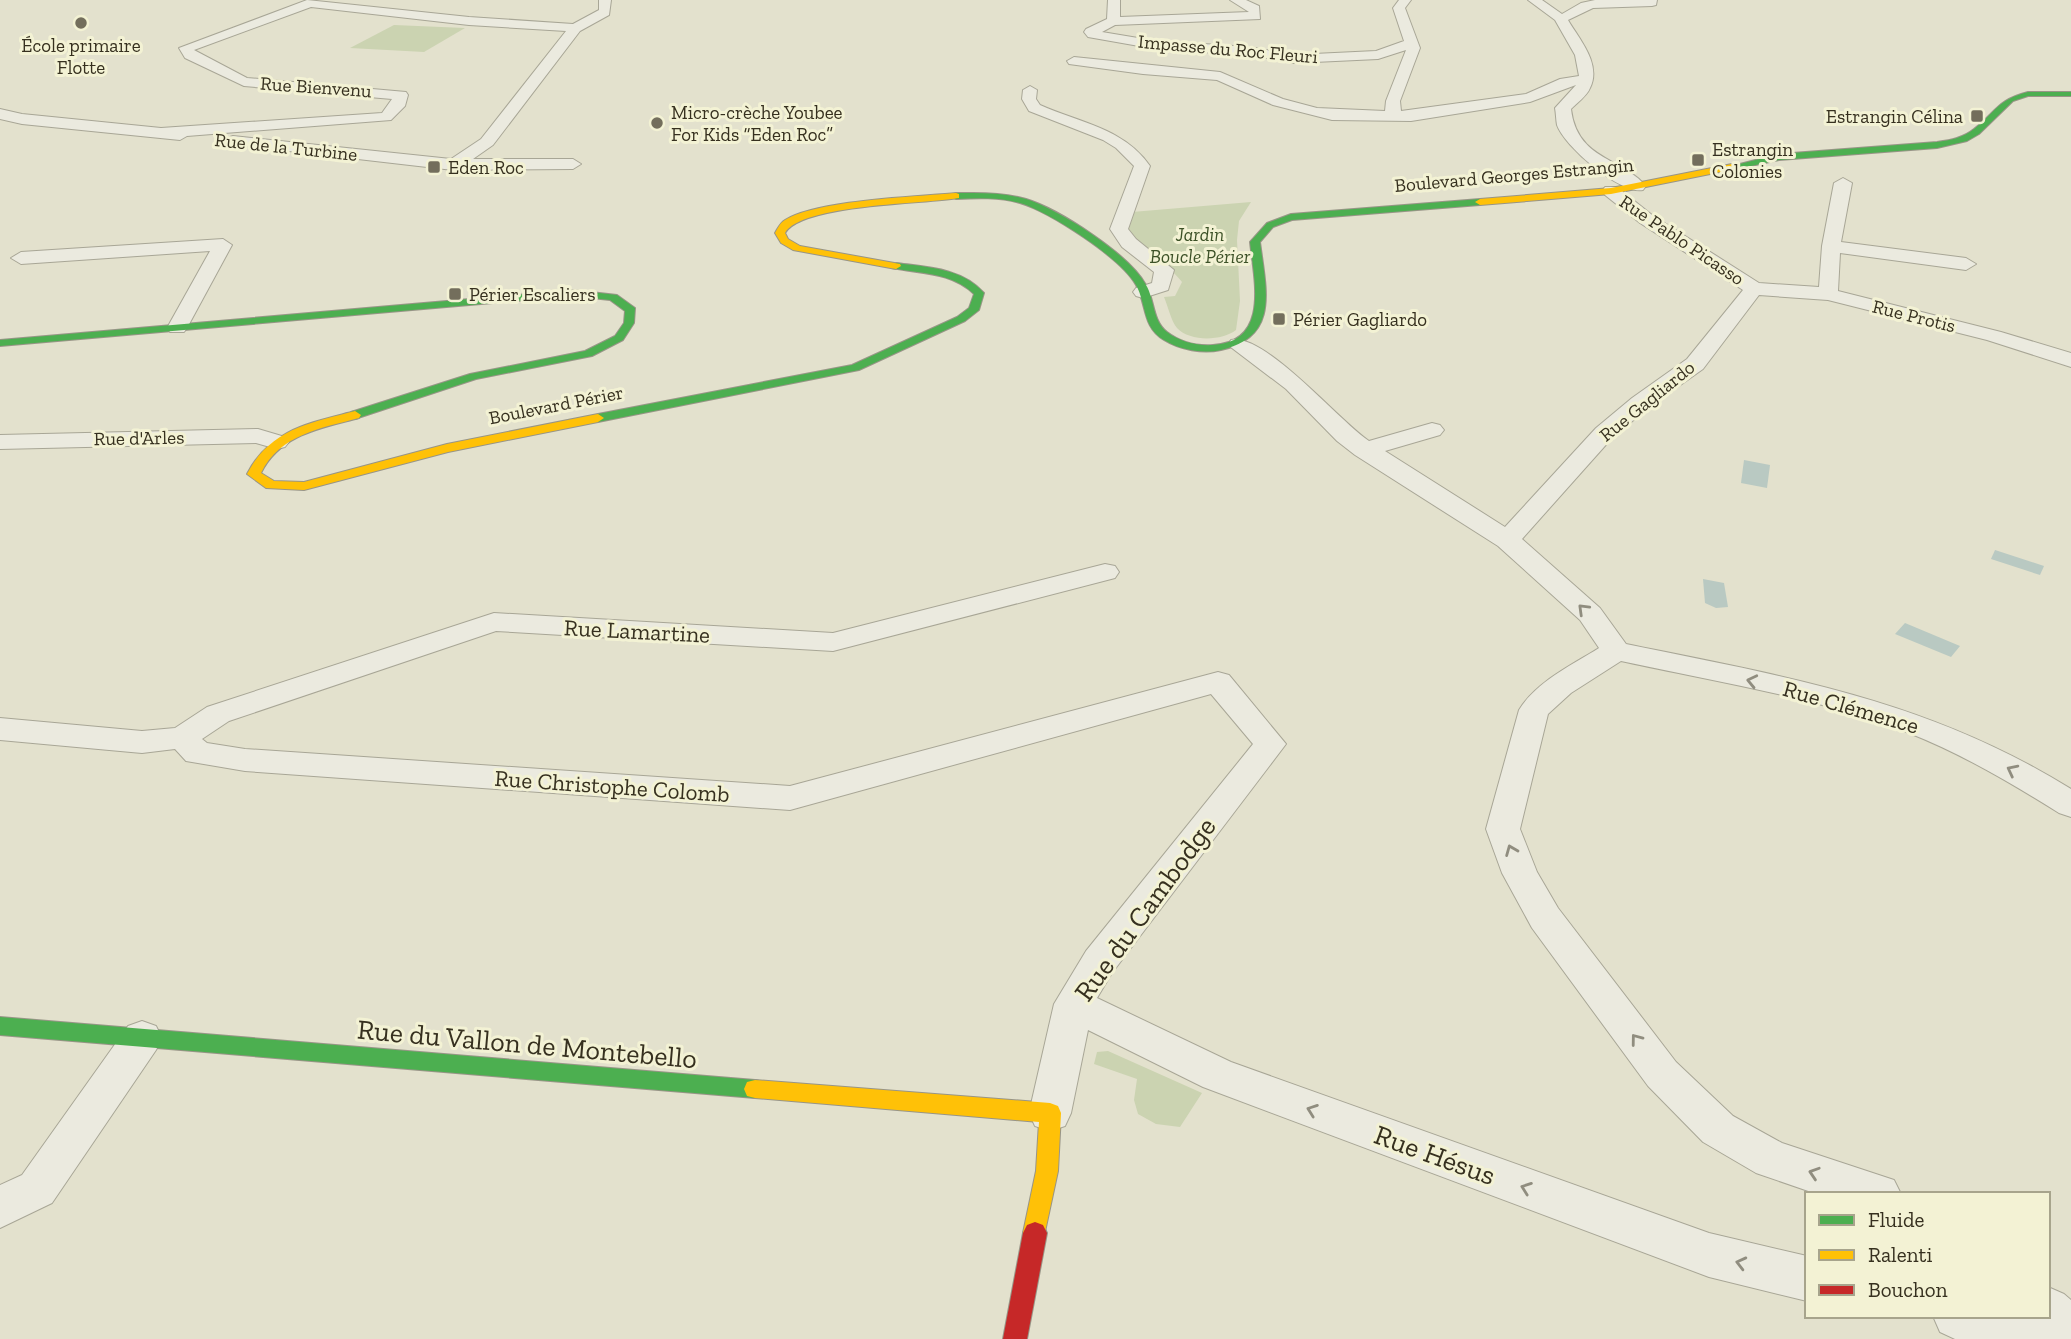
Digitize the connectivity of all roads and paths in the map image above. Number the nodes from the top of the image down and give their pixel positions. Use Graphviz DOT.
graph roads {
  1 [pos="605,0"];
  2 [pos="1114,0"];
  3 [pos="1236,0"];
  4 [pos="1405,0"];
  5 [pos="1534,0"];
  6 [pos="1652,2"];
  7 [pos="1560,18"];
  8 [pos="1113,21"];
  9 [pos="575,28"];
  10 [pos="1411,43"];
  11 [pos="1074,61"];
  12 [pos="1584,80"];
  13 [pos="1030,90"];
  14 [pos="2071,94"];
  15 [pos="0,114"];
  16 [pos="1393,116"];
  17 [pos="162,133"];
  18 [pos="453,164"];
  19 [pos="573,164"];
  20 [pos="1843,183"];
  21 [pos="1637,186"];
  22 [pos="1611,191"];
  23 [pos="1831,246"];
  24 [pos="21,258"];
  25 [pos="1966,264"];
  26 [pos="1754,289"];
  27 [pos="1143,292"];
  28 [pos="1828,294"];
  29 [pos="177,328"];
  30 [pos="0,343"];
  31 [pos="1239,345"];
  32 [pos="2071,360"];
  33 [pos="1432,430"];
  34 [pos="0,442"];
  35 [pos="277,442"];
  36 [pos="1364,450"];
  37 [pos="1507,540"];
  38 [pos="1105,572"];
  39 [pos="1616,651"];
  40 [pos="0,729"];
  41 [pos="183,738"];
  42 [pos="1270,744"];
  43 [pos="2071,805"];
  44 [pos="1073,1004"];
  45 [pos="0,1026"];
  46 [pos="142,1038"];
  47 [pos="1050,1113"];
  48 [pos="1873,1192"];
  49 [pos="0,1207"];
  50 [pos="1805,1279"];
  51 [pos="2050,1312"];
  52 [pos="1964,1318"];
  53 [pos="2071,1332"];
  54 [pos="1015,1339"];
  55 [pos="2048,1339"];
  1 -- 9 [label="street"];
  2 -- 8 [label="street, Impasse du Roc Fleuri"];
  3 -- 8 [label="street"];
  4 -- 10 [label="street"];
  5 -- 7 [label="street"];
  6 -- 7 [label="street"];
  7 -- 12 [label="street"];
  8 -- 10 [label="street, Impasse du Roc Fleuri"];
  9 -- 17 [label="street, Rue Bienvenu"];
  9 -- 18 [label="street"];
  10 -- 16 [label="street"];
  11 -- 16 [label="street"];
  12 -- 16 [label="street"];
  12 -- 21 [label="street, Rue Pablo Picasso"];
  13 -- 27 [label="street"];
  14 -- 21 [label="street, Boulevard Georges Estrangin"];
  15 -- 17 [label="street, Rue de la Turbine"];
  17 -- 18 [label="street, Rue de la Turbine"];
  18 -- 19 [label="street, Rue de la Turbine"];
  20 -- 23 [label="street"];
  21 -- 22 [label="street, Boulevard Georges Estrangin"];
  22 -- 26 [label="street, Rue Pablo Picasso"];
  22 -- 31 [label="street, Boulevard Georges Estrangin"];
  23 -- 25 [label="street"];
  23 -- 28 [label="street"];
  24 -- 29 [label="street"];
  26 -- 28 [label="street, Rue Protis"];
  26 -- 37 [label="street, Rue Gagliardo"];
  27 -- 31 [label="street, Boulevard Périer"];
  27 -- 35 [label="street, Boulevard Périer"];
  28 -- 32 [label="street, Rue Protis"];
  29 -- 30 [label="street, Boulevard Périer"];
  29 -- 35 [label="street, Boulevard Périer"];
  31 -- 36 [label="street"];
  33 -- 36 [label="street"];
  34 -- 35 [label="street, Rue d'Arles"];
  36 -- 37 [label="street"];
  39 -- 37 [label="street, one-way"];
  38 -- 41 [label="street, Rue Lamartine"];
  43 -- 39 [label="street, Rue Clémence, one-way"];
  48 -- 39 [label="street, one-way"];
  40 -- 41 [label="street"];
  41 -- 42 [label="street, Rue Christophe Colomb"];
  42 -- 44 [label="street, Rue du Cambodge"];
  44 -- 47 [label="street, Rue du Cambodge"];
  50 -- 44 [label="street, Rue Hésus, one-way"];
  45 -- 46 [label="street, Rue du Vallon de Montebello"];
  46 -- 47 [label="street, Rue du Vallon de Montebello"];
  46 -- 49 [label="street"];
  47 -- 54 [label="street, Rue du Cambodge"];
  51 -- 53 [label="street"];
  52 -- 55 [label="street"];
}
